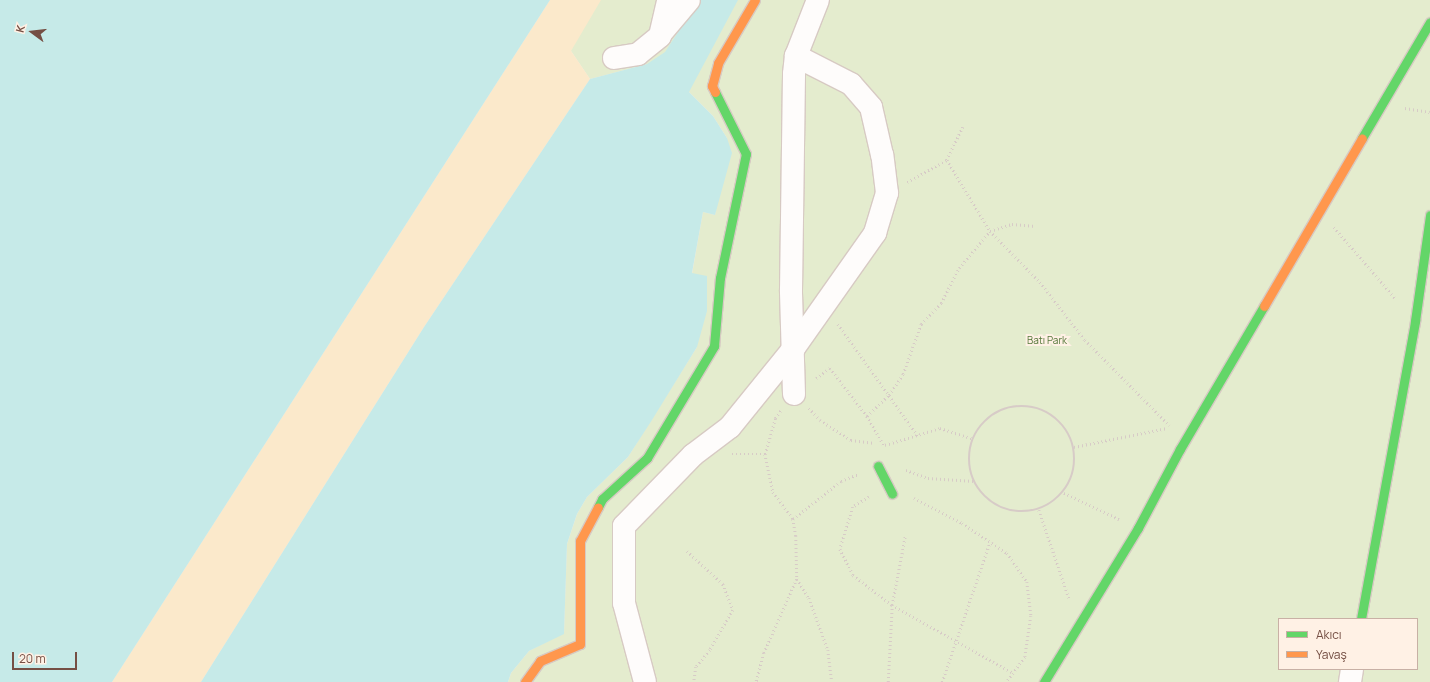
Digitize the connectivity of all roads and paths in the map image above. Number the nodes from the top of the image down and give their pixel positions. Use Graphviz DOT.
graph roads {
  1 [pos="668,0"];
  2 [pos="690,0"];
  3 [pos="756,0"];
  4 [pos="818,0"];
  5 [pos="1430,22"];
  6 [pos="660,36"];
  7 [pos="796,56"];
  8 [pos="614,58"];
  9 [pos="963,127"];
  10 [pos="947,160"];
  11 [pos="886,193"];
  12 [pos="1321,211"];
  13 [pos="1430,215"];
  14 [pos="1035,226"];
  15 [pos="990,232"];
  16 [pos="825,306"];
  17 [pos="1415,321"];
  18 [pos="794,348"];
  19 [pos="794,394"];
  20 [pos="889,395"];
  21 [pos="867,416"];
  22 [pos="918,436"];
  23 [pos="973,439"];
  24 [pos="884,445"];
  25 [pos="1074,447"];
  26 [pos="765,454"];
  27 [pos="693,455"];
  28 [pos="894,462"];
  29 [pos="878,466"];
  30 [pos="974,481"];
  31 [pos="1064,493"];
  32 [pos="892,494"];
  33 [pos="1039,510"];
  34 [pos="793,519"];
  35 [pos="1138,528"];
  36 [pos="905,536"];
  37 [pos="990,542"];
  38 [pos="687,551"];
  39 [pos="797,579"];
  40 [pos="892,605"];
  41 [pos="1361,618"];
  42 [pos="1078,625"];
  43 [pos="954,640"];
  44 [pos="1352,670"];
  45 [pos="1014,672"];
  46 [pos="525,682"];
  47 [pos="645,682"];
  48 [pos="694,682"];
  49 [pos="756,682"];
  50 [pos="832,682"];
  51 [pos="888,682"];
  52 [pos="942,682"];
  53 [pos="1007,682"];
  54 [pos="1044,682"];
  55 [pos="1350,682"];
  1 -- 6 [label="street"];
  2 -- 6 [label="street"];
  3 -- 46 [label="street"];
  4 -- 7 [label="street"];
  5 -- 12 [label="street"];
  6 -- 8 [label="street"];
  7 -- 11 [label="street"];
  7 -- 18 [label="street"];
  9 -- 10 [label="path"];
  10 -- 11 [label="path"];
  10 -- 15 [label="path"];
  11 -- 16 [label="street"];
  12 -- 17 [label="path"];
  12 -- 35 [label="street"];
  13 -- 17 [label="street"];
  14 -- 15 [label="path"];
  15 -- 20 [label="path"];
  15 -- 25 [label="path"];
  16 -- 18 [label="street"];
  16 -- 20 [label="path"];
  17 -- 41 [label="street"];
  18 -- 19 [label="street"];
  18 -- 27 [label="street"];
  19 -- 21 [label="path"];
  19 -- 24 [label="path"];
  19 -- 26 [label="path"];
  20 -- 21 [label="path"];
  20 -- 22 [label="path"];
  21 -- 24 [label="path"];
  22 -- 23 [label="path"];
  22 -- 24 [label="path"];
  23 -- 25 [label="path"];
  23 -- 30 [label="path"];
  24 -- 28 [label="path"];
  25 -- 31 [label="path"];
  26 -- 27 [label="path"];
  26 -- 34 [label="path"];
  27 -- 47 [label="street"];
  28 -- 29 [label="path"];
  28 -- 30 [label="path"];
  29 -- 32 [label="street"];
  29 -- 34 [label="path"];
  30 -- 33 [label="path"];
  31 -- 33 [label="path"];
  31 -- 35 [label="path"];
  32 -- 37 [label="path"];
  32 -- 40 [label="path"];
  33 -- 42 [label="path"];
  34 -- 39 [label="path"];
  35 -- 42 [label="street"];
  36 -- 40 [label="path"];
  37 -- 43 [label="path"];
  37 -- 45 [label="path"];
  38 -- 48 [label="path"];
  39 -- 49 [label="path"];
  39 -- 50 [label="path"];
  40 -- 43 [label="path"];
  40 -- 51 [label="path"];
  42 -- 54 [label="street"];
  43 -- 45 [label="path"];
  43 -- 52 [label="path"];
  44 -- 55 [label="street"];
  45 -- 53 [label="path"];
}
